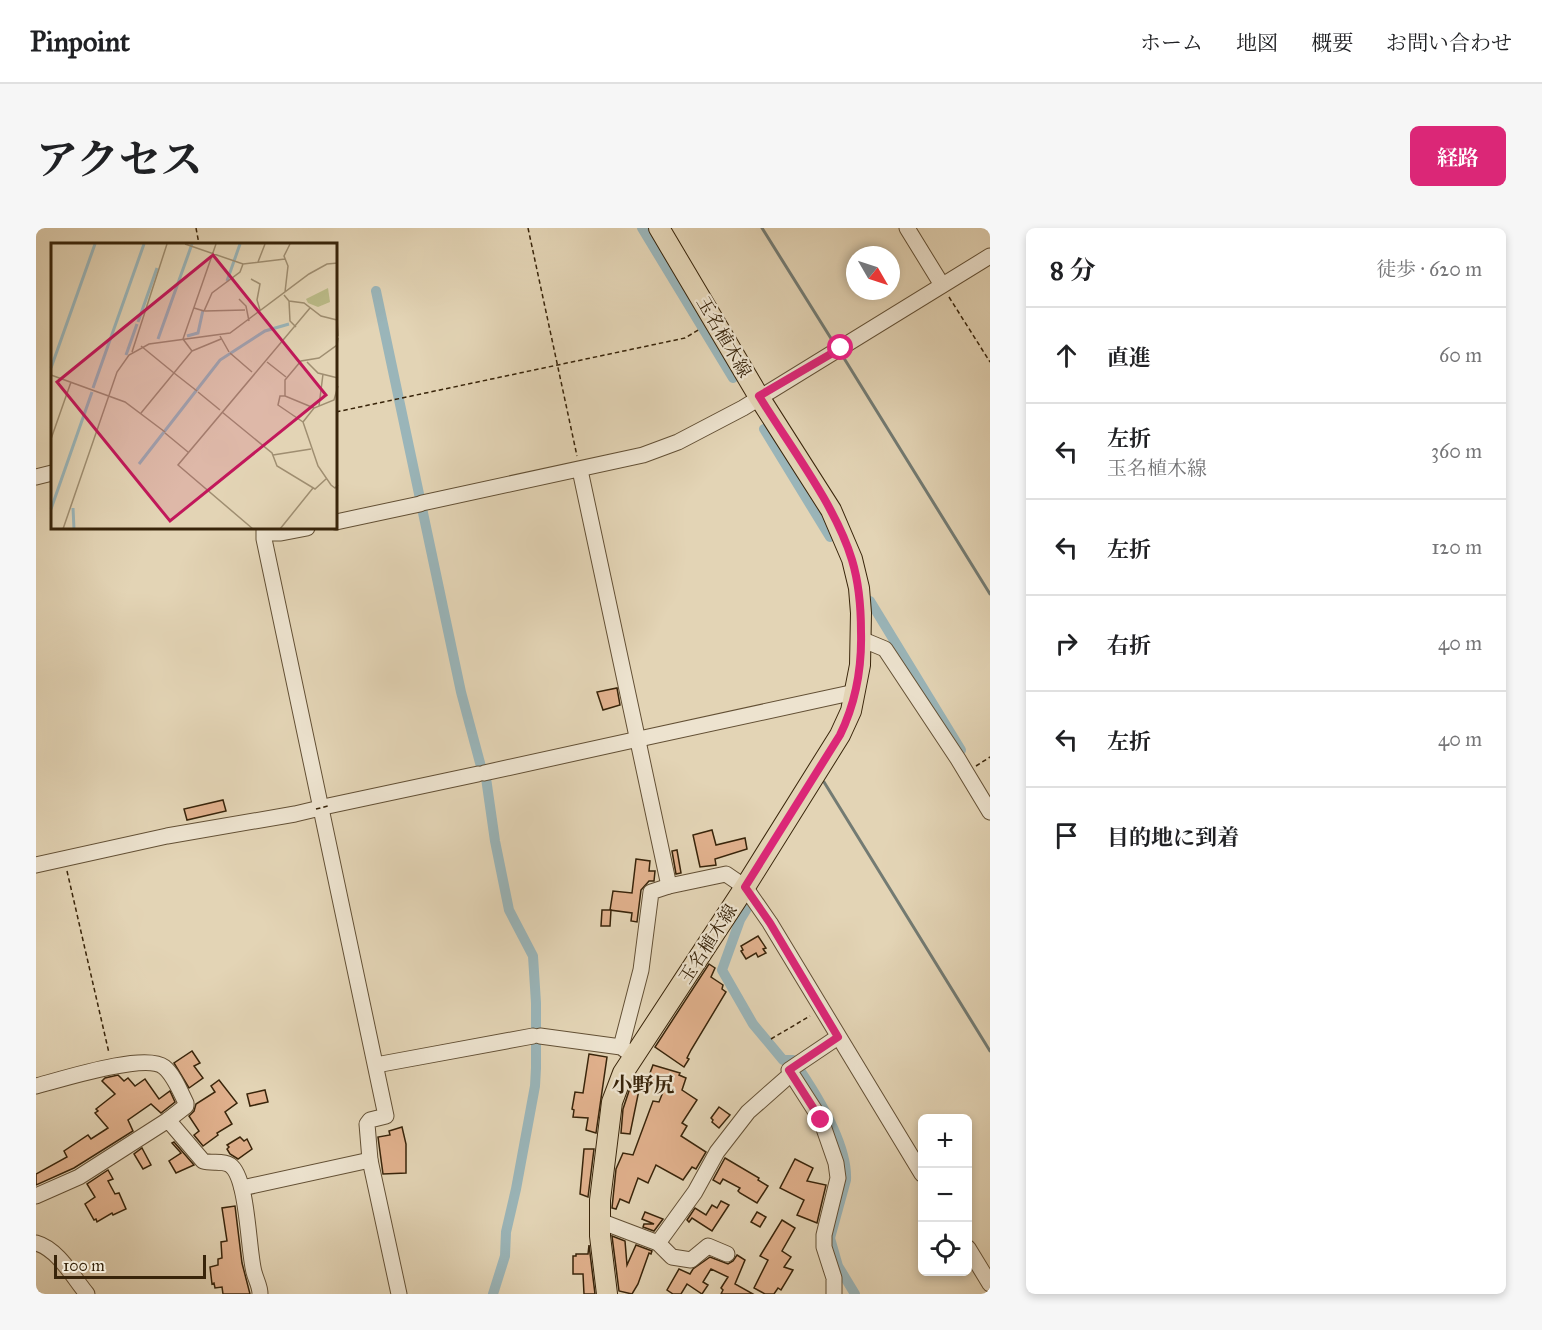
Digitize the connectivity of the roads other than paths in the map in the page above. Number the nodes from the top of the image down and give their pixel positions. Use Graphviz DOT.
graph roads {
  1 [pos="659,228"];
  2 [pos="907,228"];
  3 [pos="990,256"];
  4 [pos="942,285"];
  5 [pos="751,402"];
  6 [pos="580,470"];
  7 [pos="51,474"];
  8 [pos="36,477"];
  9 [pos="338,522"];
  10 [pos="265,530"];
  11 [pos="298,530"];
  12 [pos="861,639"];
  13 [pos="855,692"];
  14 [pos="990,812"];
  15 [pos="36,865"];
  16 [pos="669,886"];
  17 [pos="745,887"];
  18 [pos="838,1037"];
  19 [pos="627,1051"];
  20 [pos="376,1065"];
  21 [pos="791,1074"];
  22 [pos="36,1086"];
  23 [pos="168,1119"];
  24 [pos="370,1160"];
  25 [pos="918,1168"];
  26 [pos="242,1188"];
  27 [pos="36,1196"];
  28 [pos="600,1221"];
  29 [pos="658,1243"];
  30 [pos="36,1244"];
  31 [pos="727,1254"];
  32 [pos="972,1255"];
  33 [pos="990,1284"];
  34 [pos="87,1294"];
  35 [pos="260,1294"];
  36 [pos="399,1294"];
  37 [pos="607,1294"];
  38 [pos="834,1294"];
  1 -- 5 [label="main road, 玉名植木線"];
  2 -- 4 [label="street"];
  3 -- 4 [label="street"];
  4 -- 5 [label="street"];
  5 -- 6 [label="street"];
  5 -- 12 [label="main road, 玉名植木線"];
  6 -- 9 [label="street"];
  6 -- 16 [label="street"];
  7 -- 8 [label="street"];
  10 -- 11 [label="street"];
  10 -- 20 [label="street"];
  12 -- 13 [label="main road, 玉名植木線"];
  12 -- 14 [label="street"];
  13 -- 15 [label="street"];
  13 -- 17 [label="main road, 玉名植木線"];
  16 -- 17 [label="street"];
  16 -- 19 [label="street"];
  17 -- 18 [label="street"];
  17 -- 19 [label="main road, 玉名植木線"];
  18 -- 21 [label="street"];
  18 -- 25 [label="street"];
  19 -- 20 [label="street"];
  19 -- 28 [label="main road, 玉名植木線"];
  20 -- 24 [label="street"];
  21 -- 29 [label="street"];
  21 -- 38 [label="street"];
  22 -- 23 [label="street"];
  23 -- 26 [label="street"];
  23 -- 27 [label="street"];
  24 -- 26 [label="street"];
  24 -- 36 [label="street"];
  26 -- 35 [label="street"];
  28 -- 29 [label="street"];
  28 -- 37 [label="main road, 玉名植木線"];
  29 -- 31 [label="street"];
  30 -- 34 [label="street"];
  32 -- 33 [label="street"];
}
